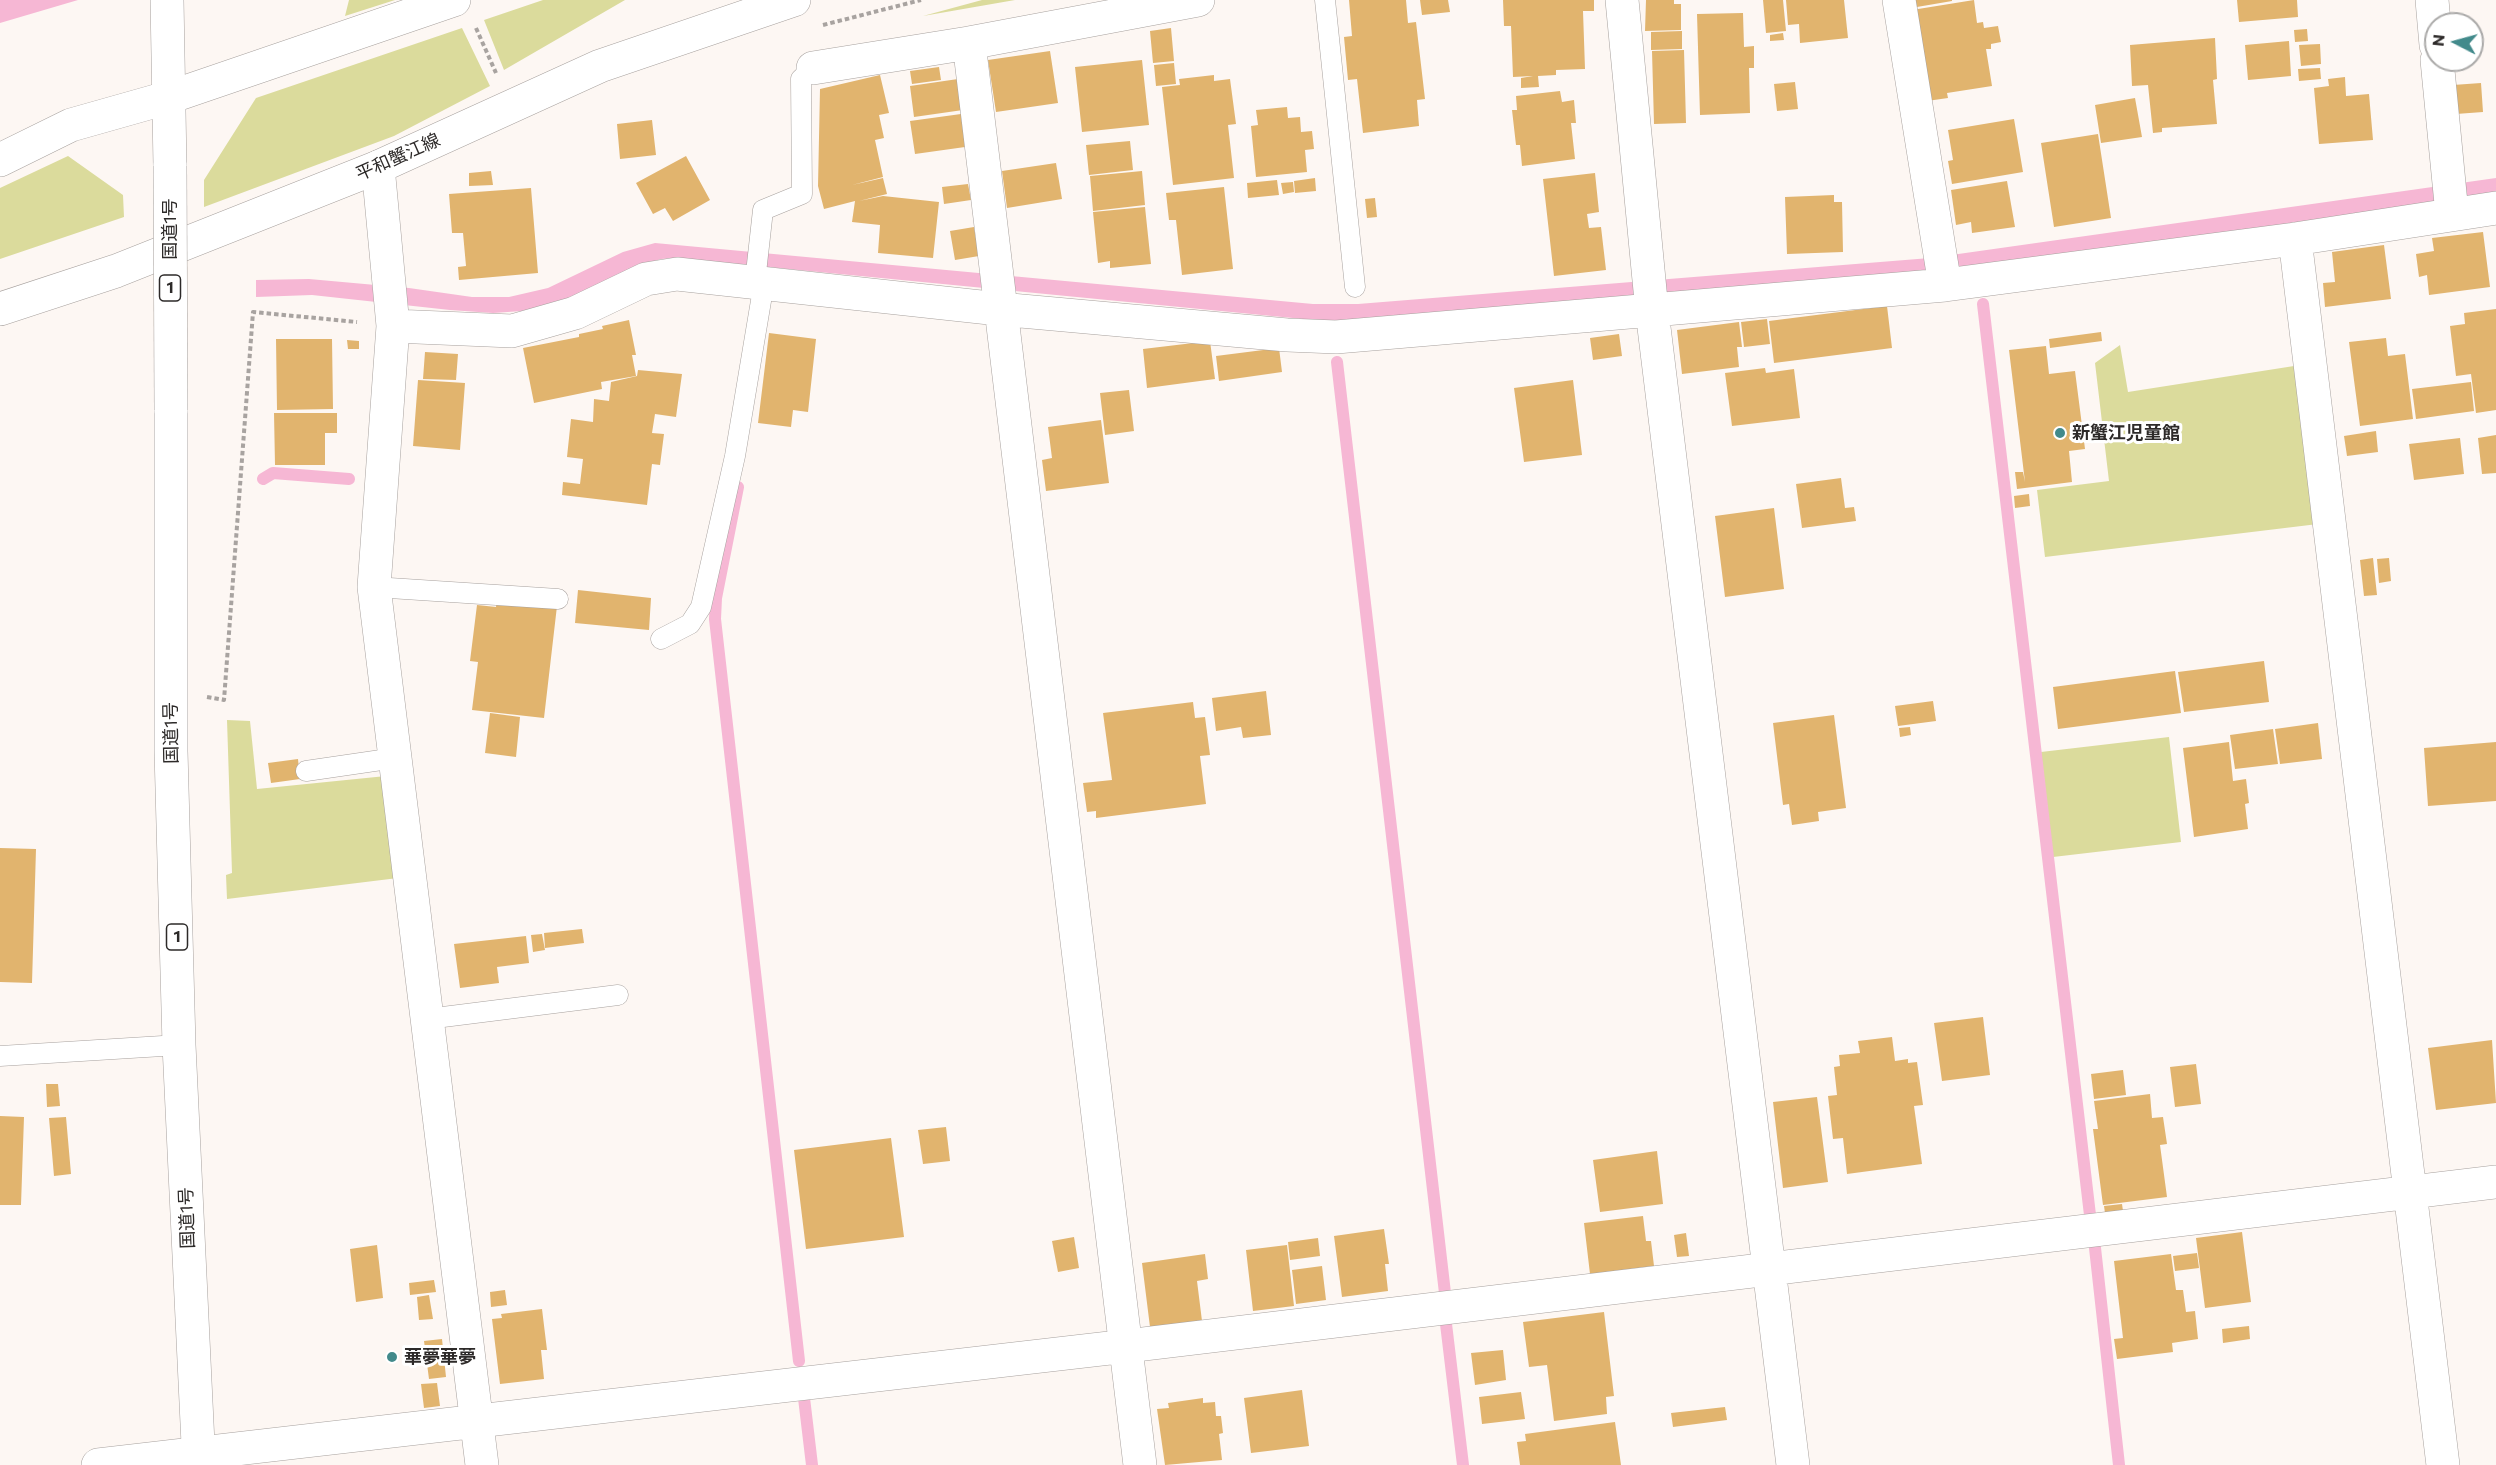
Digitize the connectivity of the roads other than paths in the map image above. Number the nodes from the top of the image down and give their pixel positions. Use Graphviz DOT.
graph roads {
  1 [pos="794,0"];
  2 [pos="1198,0"];
  3 [pos="1325,0"];
  4 [pos="1623,0"];
  5 [pos="1899,0"];
  6 [pos="167,9"];
  7 [pos="463,11"];
  8 [pos="969,43"];
  9 [pos="813,68"];
  10 [pos="2439,72"];
  11 [pos="170,97"];
  12 [pos="0,160"];
  13 [pos="378,167"];
  14 [pos="2451,201"];
  15 [pos="2496,208"];
  16 [pos="2295,239"];
  17 [pos="1942,271"];
  18 [pos="758,279"];
  19 [pos="1355,287"];
  20 [pos="998,292"];
  21 [pos="1650,297"];
  22 [pos="391,303"];
  23 [pos="0,309"];
  24 [pos="374,587"];
  25 [pos="558,599"];
  26 [pos="661,639"];
  27 [pos="395,758"];
  28 [pos="306,771"];
  29 [pos="618,995"];
  30 [pos="427,1019"];
  31 [pos="179,1046"];
  32 [pos="0,1056"];
  33 [pos="2496,1182"];
  34 [pos="2410,1192"];
  35 [pos="1770,1268"];
  36 [pos="1127,1346"];
  37 [pos="477,1421"];
  38 [pos="198,1459"];
  39 [pos="98,1465"];
  40 [pos="482,1465"];
  41 [pos="1140,1465"];
  42 [pos="1793,1465"];
  43 [pos="2443,1465"];
  1 -- 13 [label="main road, 平和蟹江線"];
  2 -- 8 [label="main road"];
  3 -- 19 [label="lane"];
  4 -- 21 [label="main road"];
  5 -- 17 [label="main road"];
  6 -- 11 [label="main road, 国道1号 / 1"];
  7 -- 11 [label="main road"];
  8 -- 9 [label="main road"];
  8 -- 20 [label="main road"];
  9 -- 18 [label="lane"];
  10 -- 14 [label="main road"];
  11 -- 12 [label="main road"];
  11 -- 31 [label="main road, 国道1号 / 1, bridge"];
  13 -- 22 [label="main road"];
  13 -- 23 [label="main road, 平和蟹江線"];
  14 -- 15 [label="main road"];
  14 -- 16 [label="main road"];
  16 -- 17 [label="main road"];
  16 -- 34 [label="main road"];
  17 -- 21 [label="main road"];
  18 -- 20 [label="main road"];
  18 -- 22 [label="main road"];
  18 -- 26 [label="lane"];
  20 -- 21 [label="main road"];
  20 -- 36 [label="main road"];
  21 -- 35 [label="main road"];
  22 -- 24 [label="main road"];
  24 -- 25 [label="lane"];
  24 -- 27 [label="main road"];
  27 -- 28 [label="lane"];
  27 -- 30 [label="main road"];
  29 -- 30 [label="lane"];
  30 -- 37 [label="main road"];
  31 -- 32 [label="lane"];
  31 -- 38 [label="main road, 国道1号 / 1"];
  33 -- 34 [label="main road"];
  34 -- 35 [label="main road"];
  34 -- 43 [label="main road"];
  35 -- 36 [label="main road"];
  35 -- 42 [label="main road"];
  36 -- 37 [label="main road"];
  36 -- 41 [label="main road"];
  37 -- 38 [label="main road"];
  37 -- 40 [label="main road"];
  38 -- 39 [label="main road"];
}
